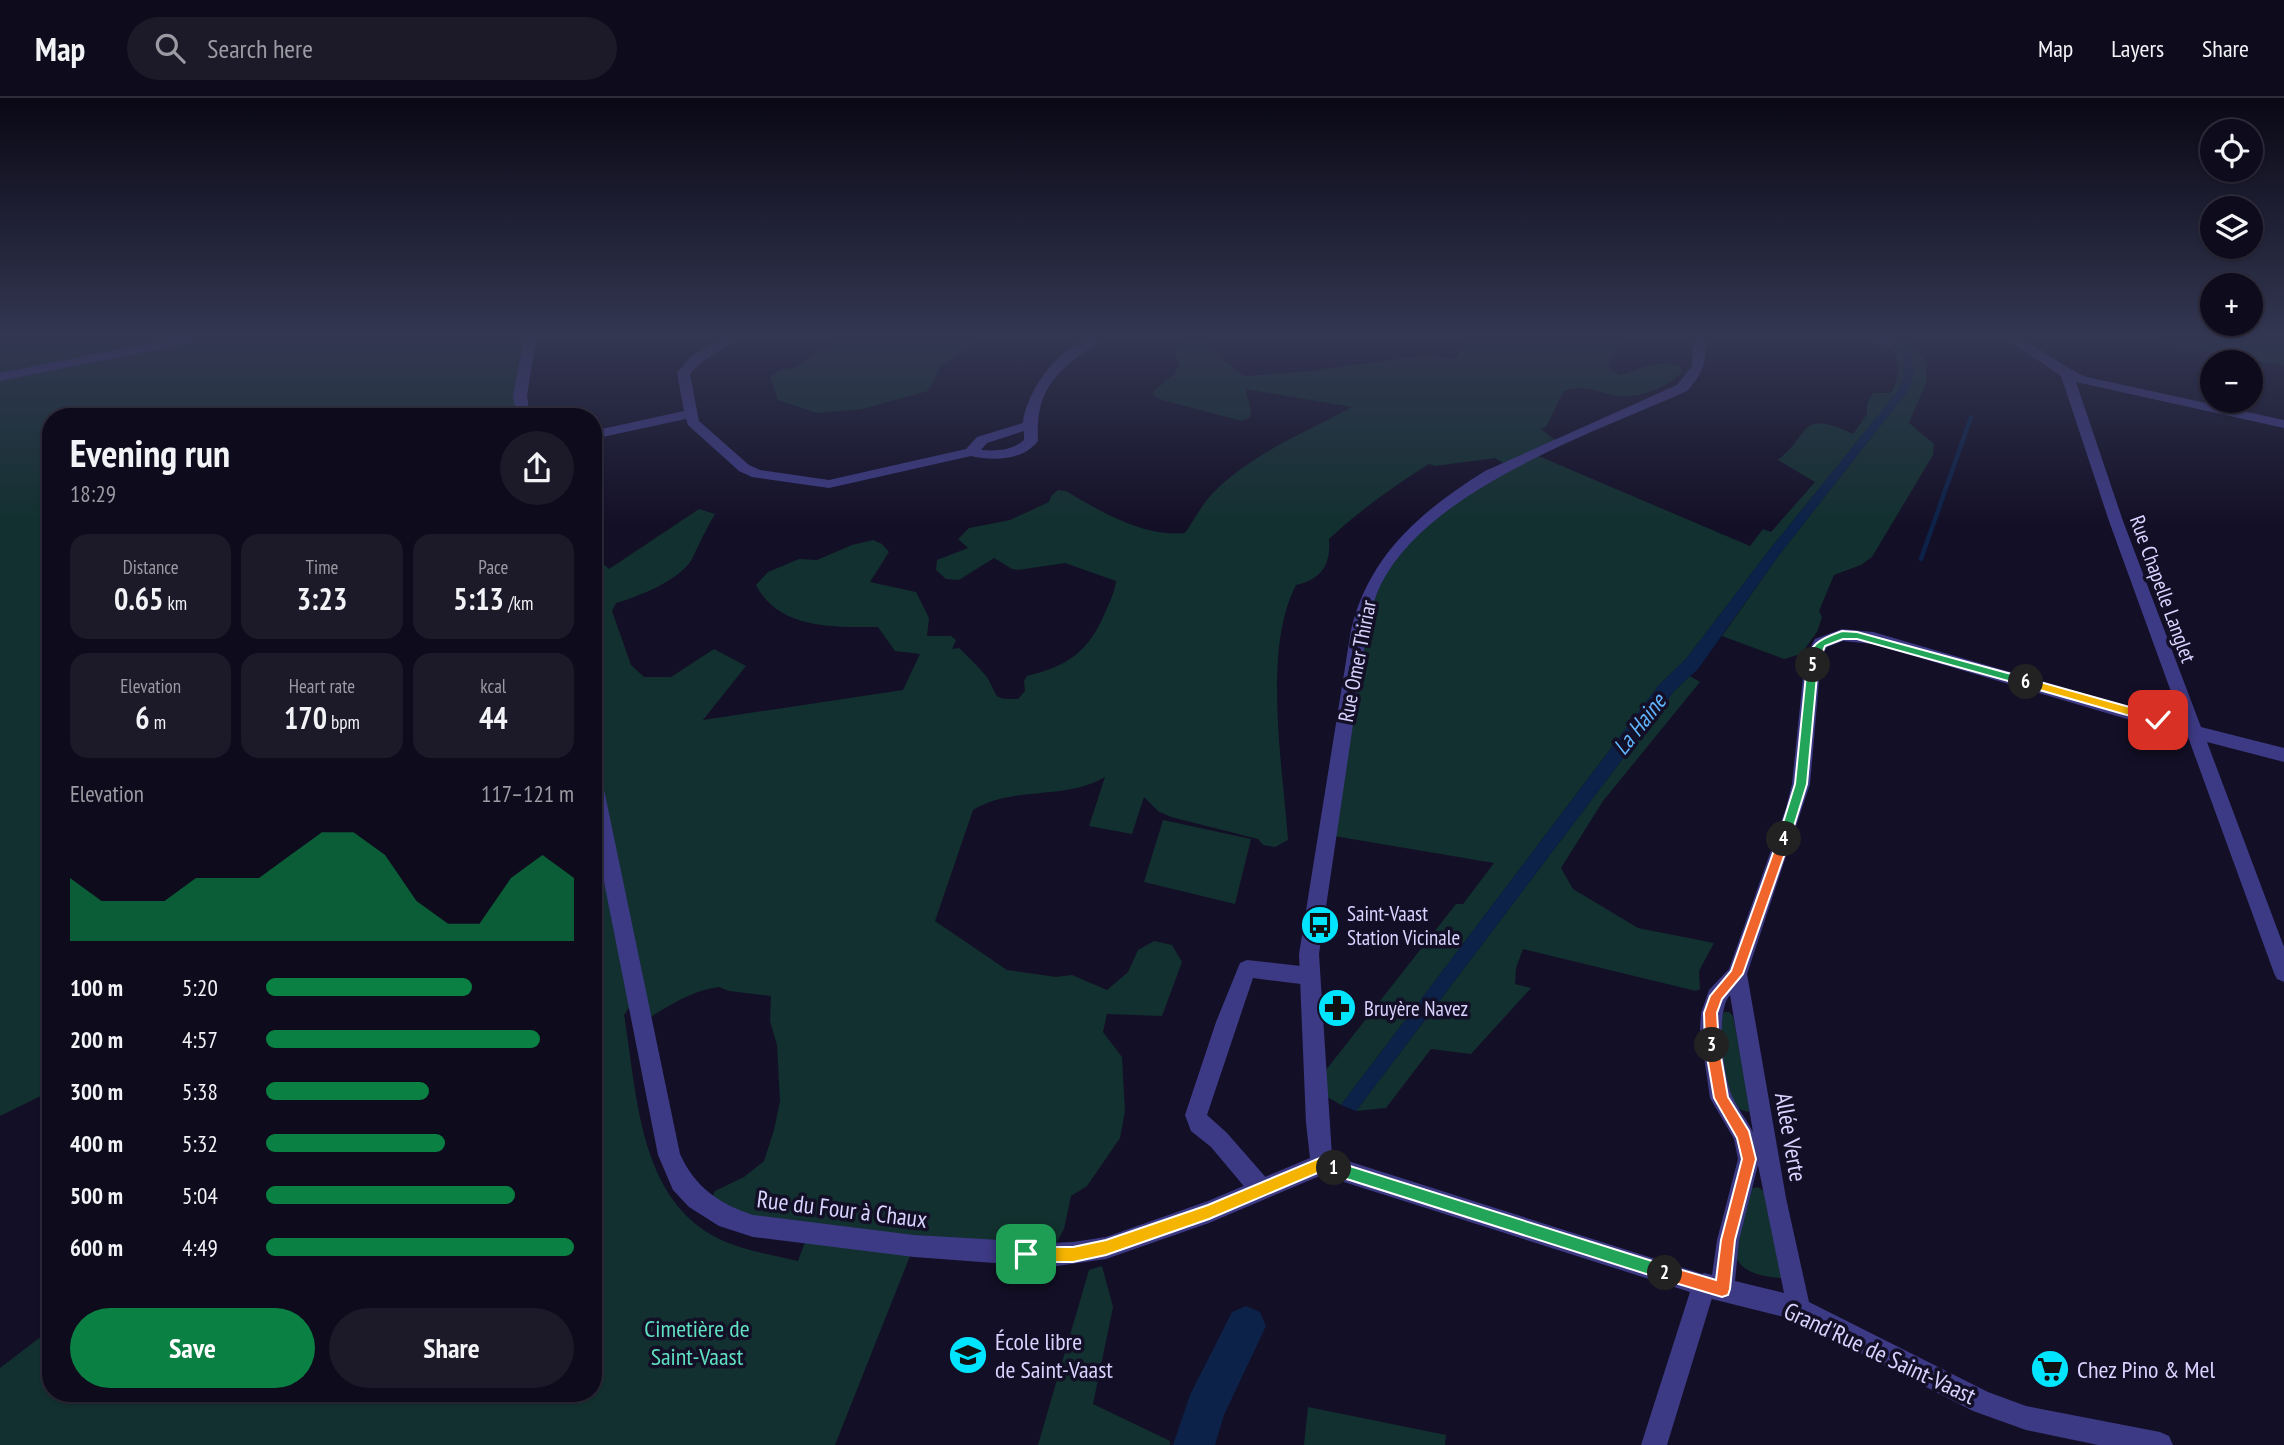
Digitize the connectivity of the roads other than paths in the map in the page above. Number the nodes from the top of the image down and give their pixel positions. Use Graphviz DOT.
graph roads {
  1 [pos="687,401"];
  2 [pos="1034,401"];
  3 [pos="1653,401"];
  4 [pos="2076,401"];
  5 [pos="2184,401"];
  6 [pos="689,414"];
  7 [pos="2284,424"];
  8 [pos="1030,425"];
  9 [pos="602,433"];
  10 [pos="971,452"];
  11 [pos="2194,732"];
  12 [pos="2284,755"];
  13 [pos="602,824"];
  14 [pos="2284,973"];
  15 [pos="1737,974"];
  16 [pos="1309,976"];
  17 [pos="1322,1164"];
  18 [pos="1261,1189"];
  19 [pos="1713,1287"];
  20 [pos="1799,1309"];
  21 [pos="1654,1445"];
  22 [pos="2160,1445"];
  1 -- 6 [label="street"];
  2 -- 8 [label="street"];
  3 -- 16 [label="street, Rue Omer Thiriar"];
  4 -- 11 [label="street, Rue Chapelle Langlet"];
  5 -- 7 [label="street"];
  6 -- 9 [label="street"];
  6 -- 10 [label="street"];
  8 -- 10 [label="street"];
  8 -- 10 [label="street"];
  11 -- 12 [label="street, Allée Verte"];
  11 -- 14 [label="street, Rue Chapelle Langlet"];
  11 -- 15 [label="street, Allée Verte"];
  13 -- 18 [label="street, Rue du Four à Chaux"];
  15 -- 19 [label="street, Allée Verte"];
  15 -- 20 [label="street, Allée Verte"];
  16 -- 17 [label="street, Rue Omer Thiriar"];
  16 -- 18 [label="street"];
  17 -- 18 [label="street, Rue du Four à Chaux"];
  17 -- 19 [label="street, Grand'Rue de Saint-Vaast"];
  19 -- 20 [label="street, Grand'Rue de Saint-Vaast"];
  19 -- 21 [label="street, Allée Verte"];
  20 -- 22 [label="street, Grand'Rue de Saint-Vaast"];
}
